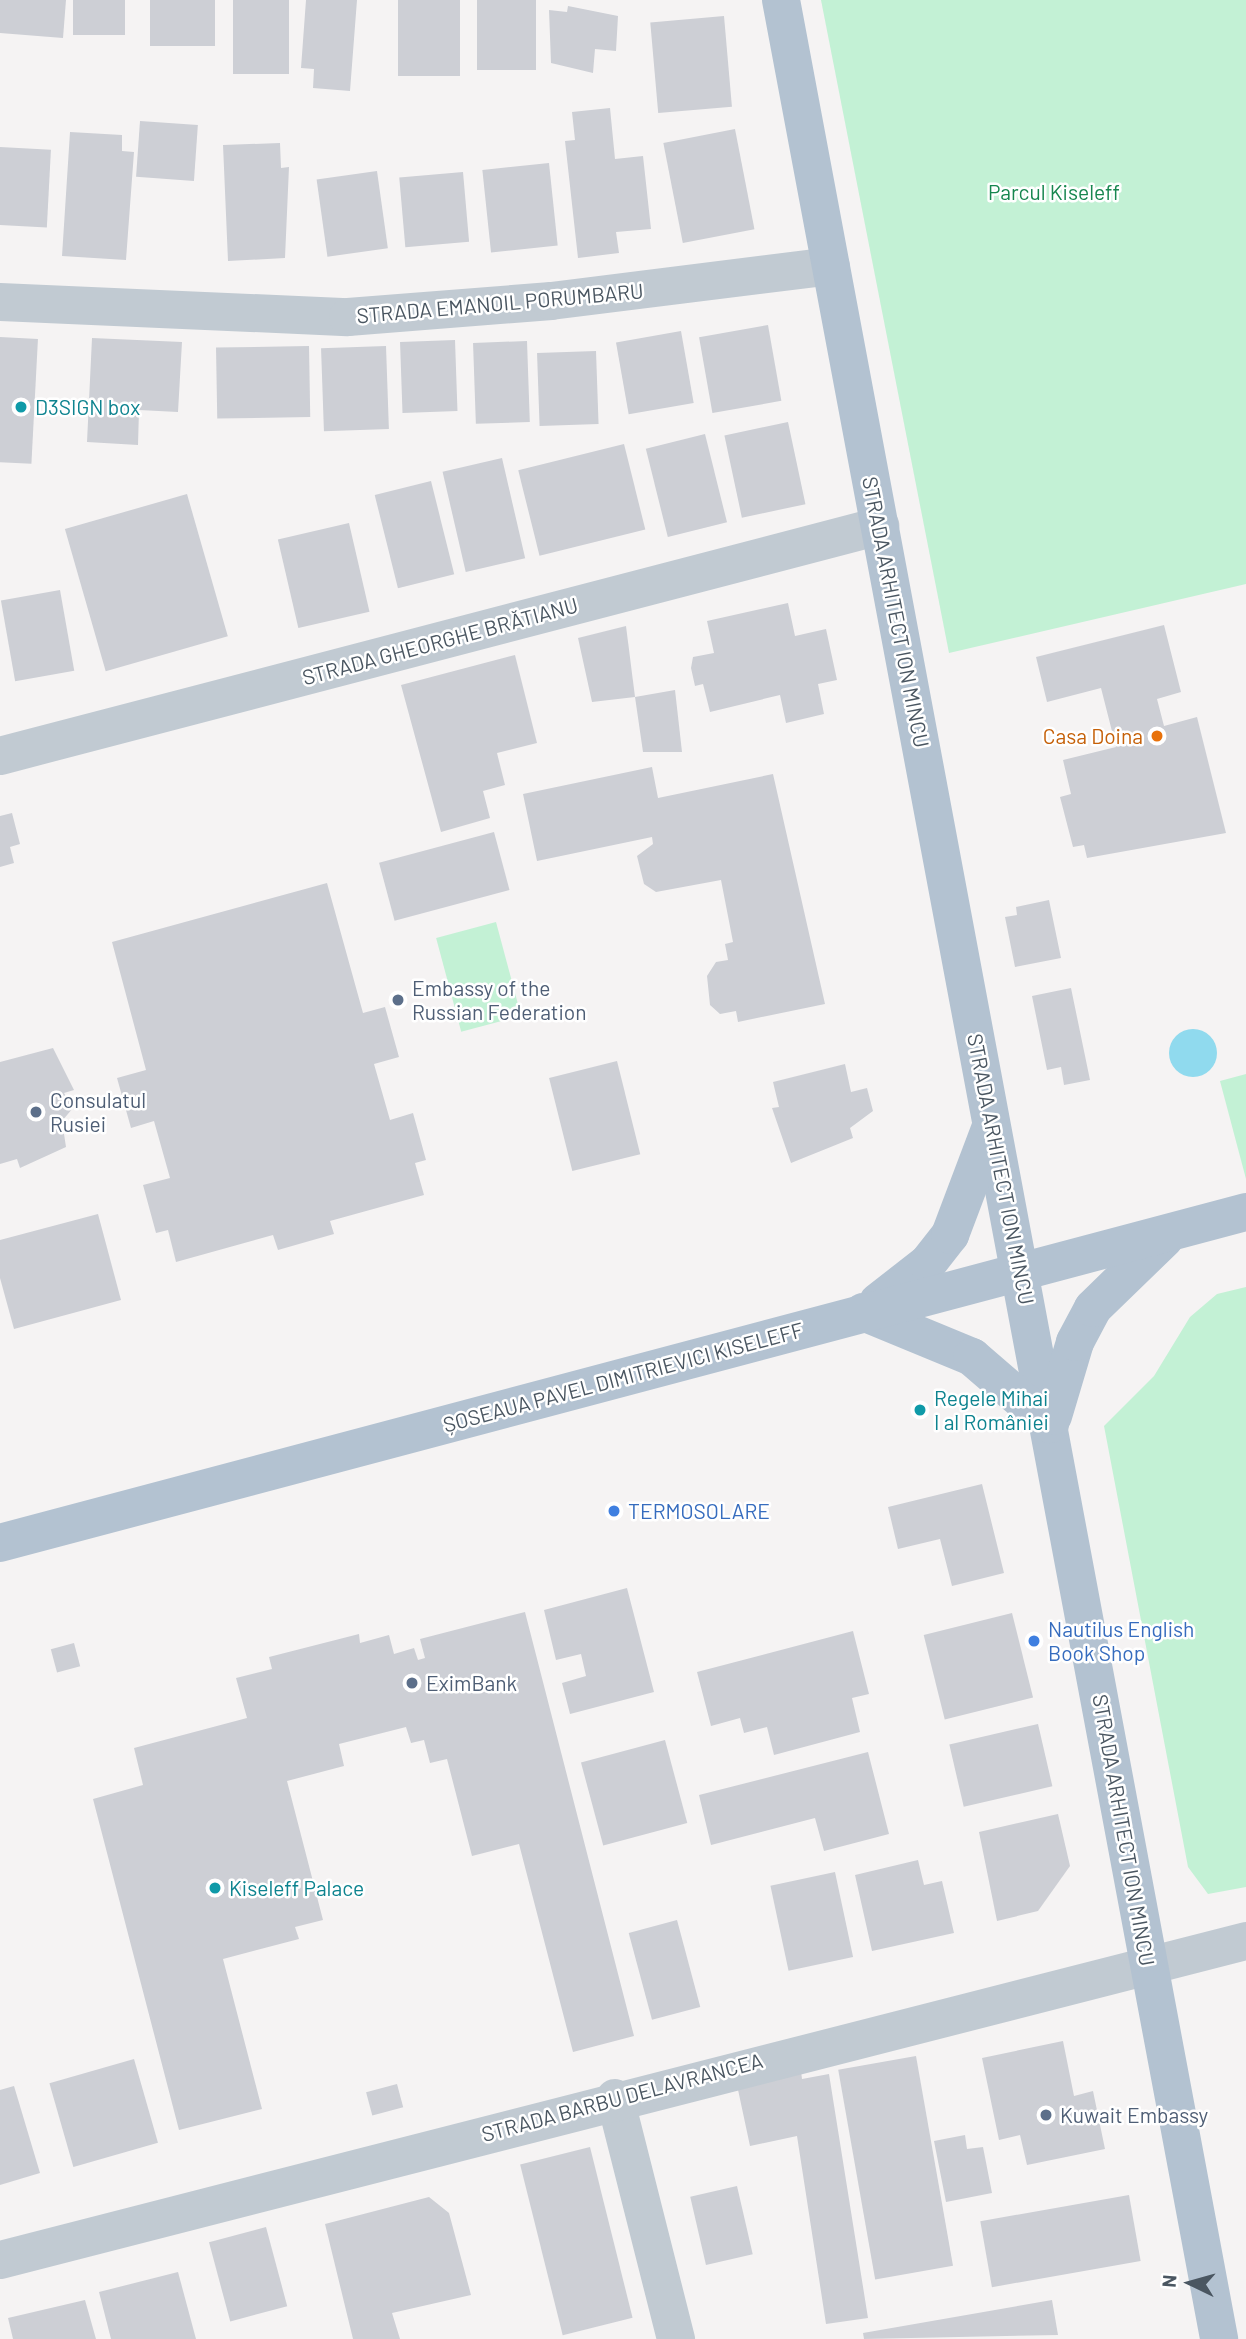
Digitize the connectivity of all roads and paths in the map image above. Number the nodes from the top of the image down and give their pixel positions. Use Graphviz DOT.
graph roads {
  1 [pos="781,0"];
  2 [pos="831,266"];
  3 [pos="0,302"];
  4 [pos="880,526"];
  5 [pos="0,756"];
  6 [pos="992,1120"];
  7 [pos="1246,1212"];
  8 [pos="1173,1231"];
  9 [pos="1020,1272"];
  10 [pos="863,1312"];
  11 [pos="1050,1424"];
  12 [pos="0,1543"];
  13 [pos="1246,1941"];
  14 [pos="1147,1961"];
  15 [pos="615,2098"];
  16 [pos="0,2260"];
  17 [pos="676,2339"];
  18 [pos="1219,2339"];
  1 -- 2 [label="main road, STRADA ARHITECT ION MINCU"];
  2 -- 3 [label="street, STRADA EMANOIL PORUMBARU"];
  2 -- 4 [label="main road, STRADA ARHITECT ION MINCU"];
  4 -- 5 [label="street, STRADA GHEORGHE BRĂTIANU"];
  4 -- 6 [label="main road, STRADA ARHITECT ION MINCU"];
  6 -- 9 [label="main road, STRADA ARHITECT ION MINCU"];
  6 -- 10 [label="main road"];
  7 -- 8 [label="main road, ȘOSEAUA PAVEL DIMITRIEVICI KISELEFF"];
  8 -- 9 [label="main road, ȘOSEAUA PAVEL DIMITRIEVICI KISELEFF"];
  8 -- 11 [label="main road"];
  9 -- 10 [label="main road, ȘOSEAUA PAVEL DIMITRIEVICI KISELEFF"];
  9 -- 11 [label="main road, STRADA ARHITECT ION MINCU"];
  10 -- 11 [label="main road"];
  10 -- 12 [label="main road, ȘOSEAUA PAVEL DIMITRIEVICI KISELEFF"];
  11 -- 14 [label="main road, STRADA ARHITECT ION MINCU"];
  13 -- 14 [label="street, STRADA BARBU DELAVRANCEA"];
  14 -- 15 [label="street, STRADA BARBU DELAVRANCEA"];
  14 -- 18 [label="main road, STRADA ARHITECT ION MINCU"];
  15 -- 16 [label="street, STRADA BARBU DELAVRANCEA"];
  15 -- 17 [label="street"];
}
